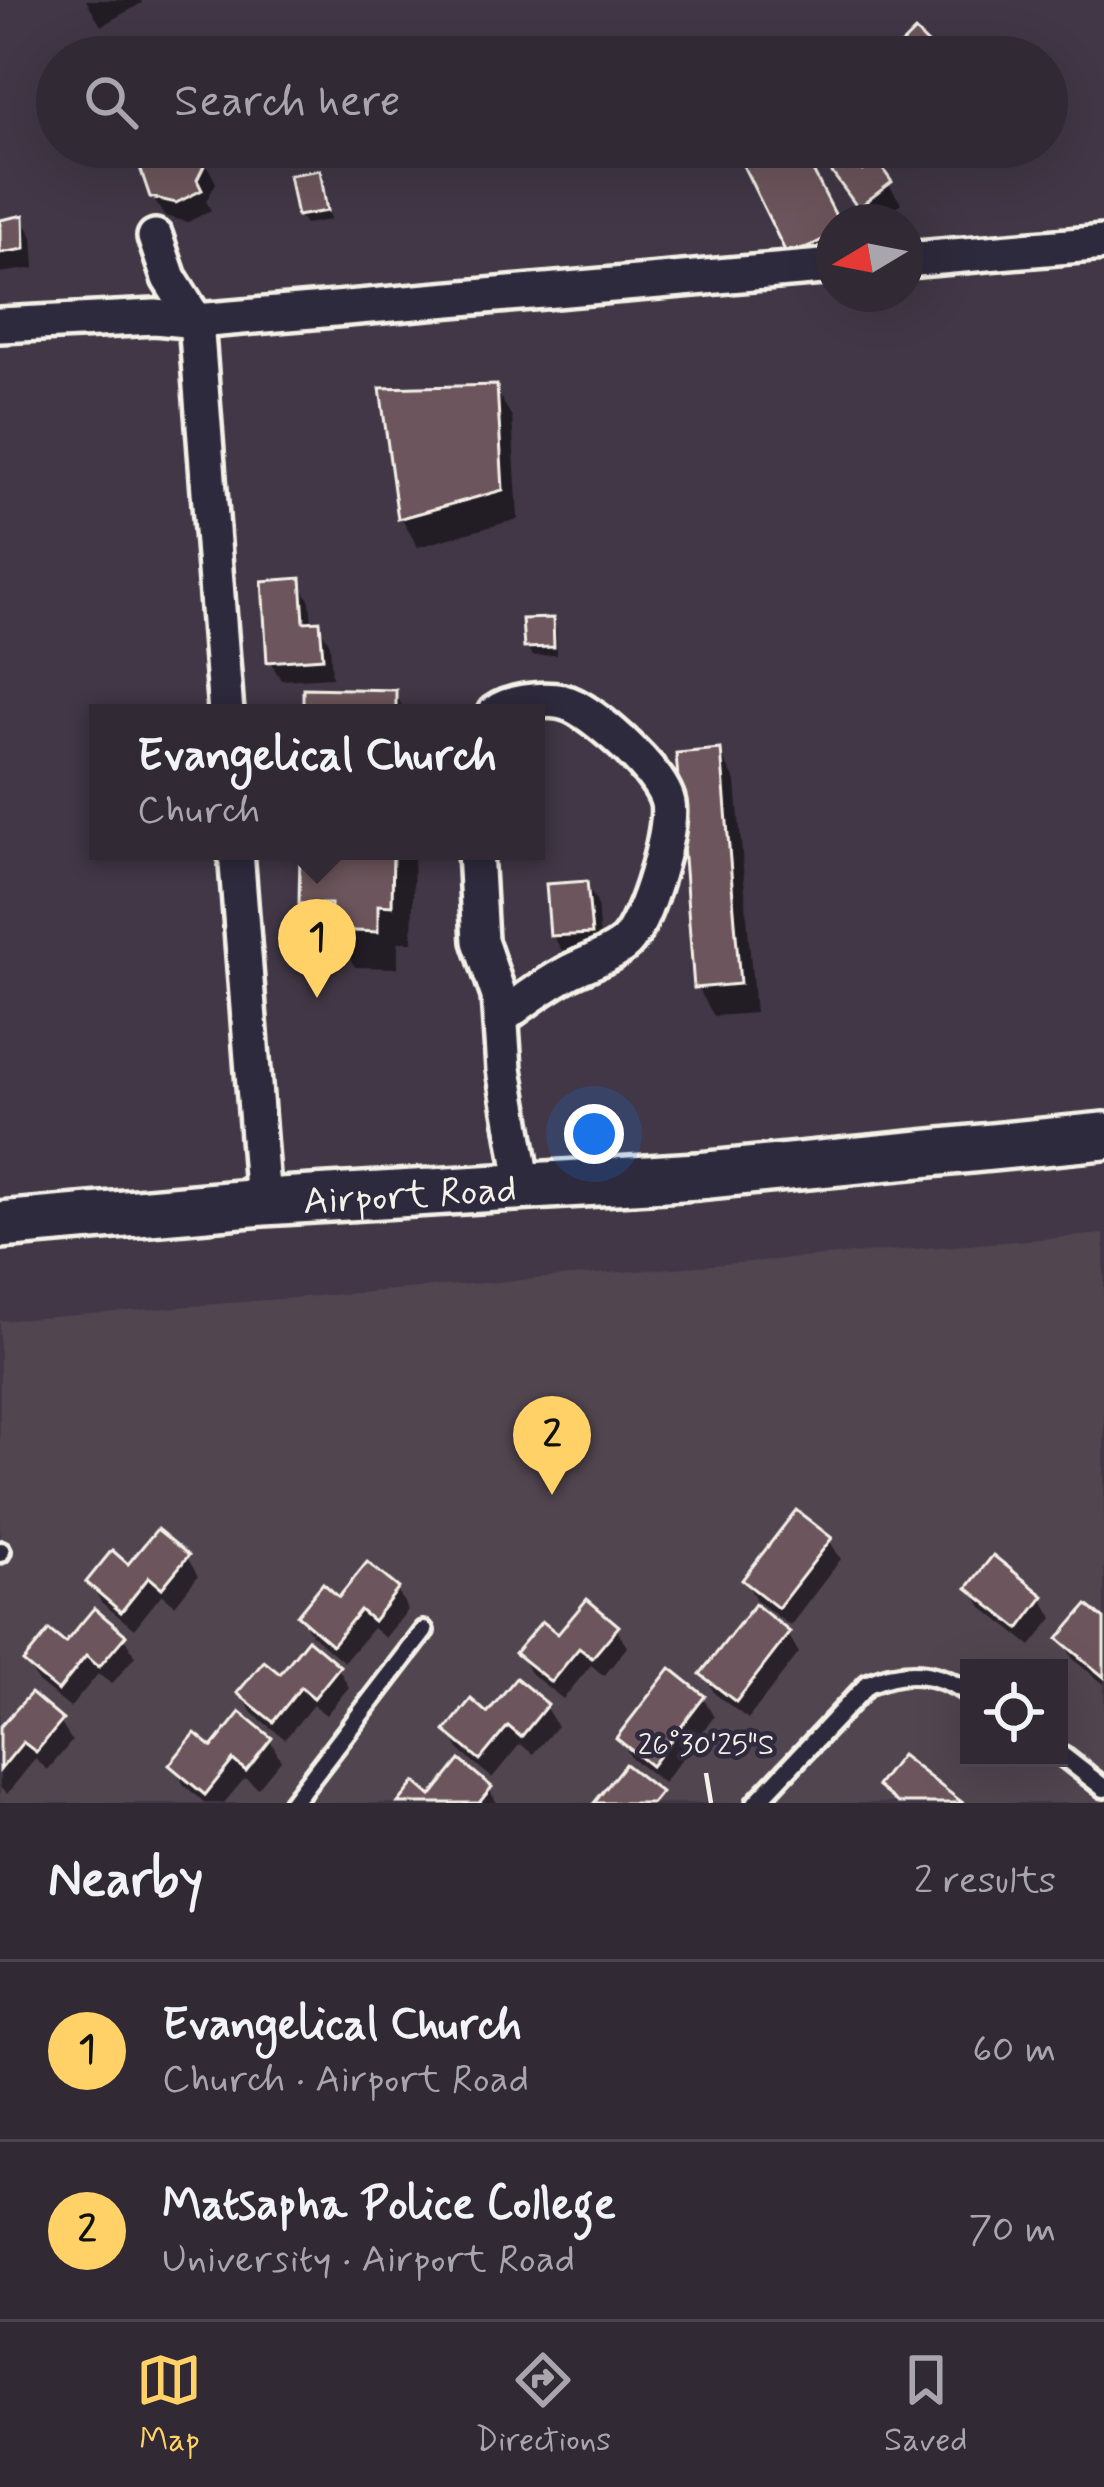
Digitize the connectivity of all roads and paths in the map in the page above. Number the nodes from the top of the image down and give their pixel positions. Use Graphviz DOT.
graph roads {
  1 [pos="155,237"];
  2 [pos="1104,243"];
  3 [pos="924,258"];
  4 [pos="816,268"];
  5 [pos="196,321"];
  6 [pos="0,325"];
  7 [pos="225,704"];
  8 [pos="518,704"];
  9 [pos="237,860"];
  10 [pos="476,860"];
  11 [pos="501,1018"];
  12 [pos="1104,1136"];
  13 [pos="524,1186"];
  14 [pos="263,1202"];
  15 [pos="0,1225"];
  16 [pos="424,1631"];
  17 [pos="960,1687"];
  18 [pos="1068,1760"];
  19 [pos="1104,1788"];
  20 [pos="292,1803"];
  21 [pos="756,1803"];
  1 -- 5 [label="street"];
  2 -- 3 [label="street"];
  4 -- 5 [label="street"];
  5 -- 6 [label="street"];
  5 -- 7 [label="street"];
  8 -- 11 [label="street"];
  9 -- 14 [label="street"];
  10 -- 11 [label="street"];
  11 -- 13 [label="street"];
  12 -- 13 [label="street, Airport Road"];
  13 -- 14 [label="street, Airport Road"];
  14 -- 15 [label="street, Airport Road"];
  16 -- 20 [label="lane"];
  17 -- 21 [label="lane"];
  18 -- 19 [label="lane"];
}
